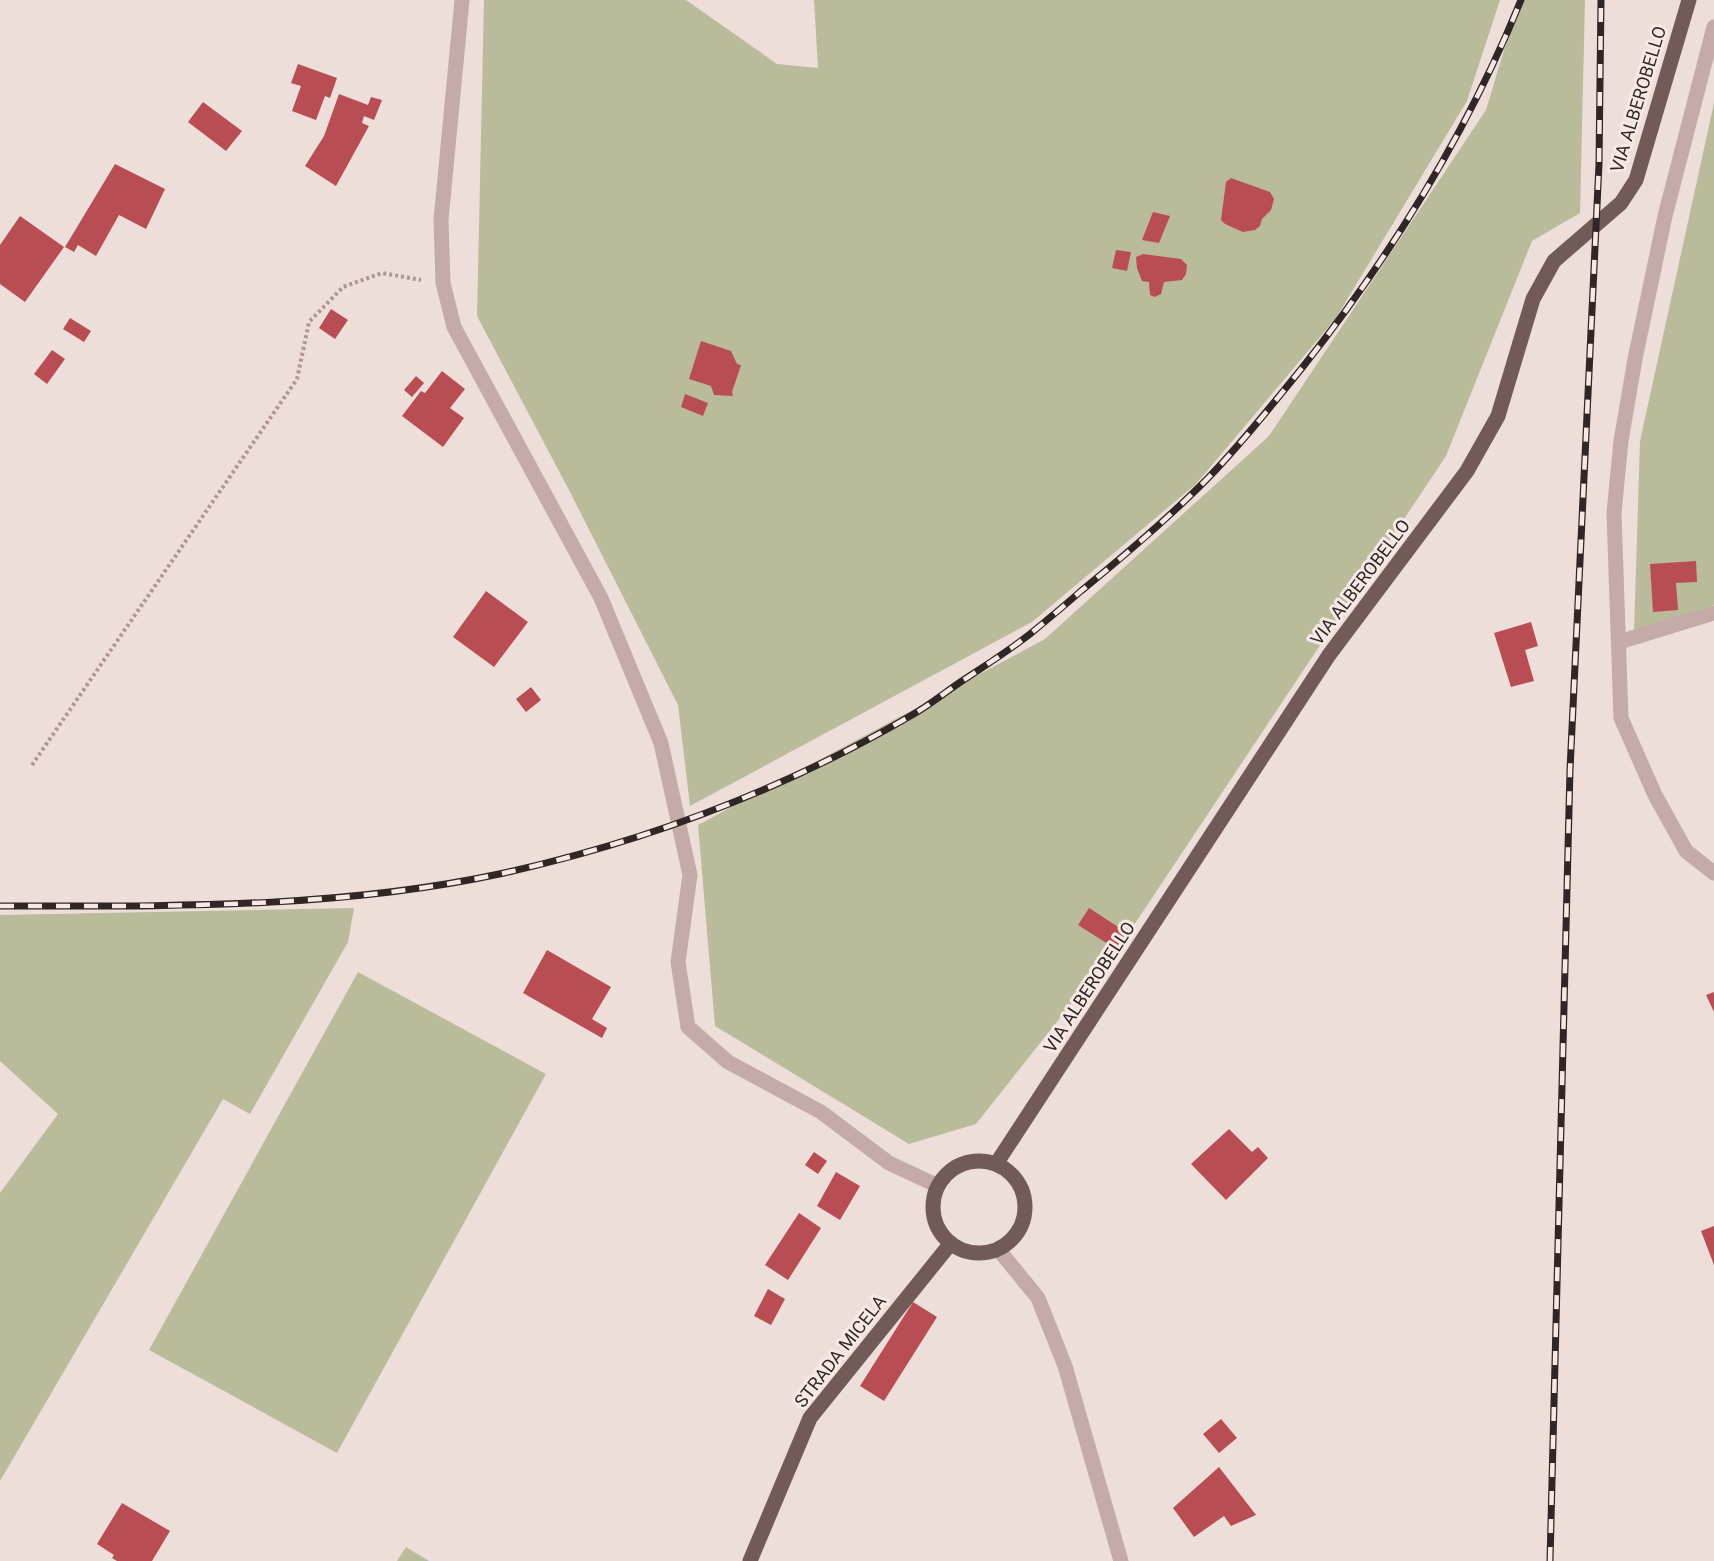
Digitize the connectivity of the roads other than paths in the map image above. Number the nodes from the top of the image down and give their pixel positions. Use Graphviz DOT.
graph roads {
  1 [pos="462,0"];
  2 [pos="1689,0"];
  3 [pos="1714,27"];
  4 [pos="1714,613"];
  5 [pos="1619,642"];
  6 [pos="1714,873"];
  7 [pos="996,1164"];
  8 [pos="938,1186"];
  9 [pos="951,1244"];
  10 [pos="998,1250"];
  11 [pos="750,1561"];
  12 [pos="1121,1561"];
  1 -- 8 [label="street"];
  2 -- 7 [label="main road, VIA ALBEROBELLO"];
  3 -- 5 [label="street"];
  4 -- 5 [label="street"];
  5 -- 6 [label="street"];
  7 -- 8 [label="main road"];
  7 -- 10 [label="main road"];
  8 -- 9 [label="main road"];
  9 -- 10 [label="main road"];
  9 -- 11 [label="main road, STRADA MICELA"];
  10 -- 12 [label="street"];
}
